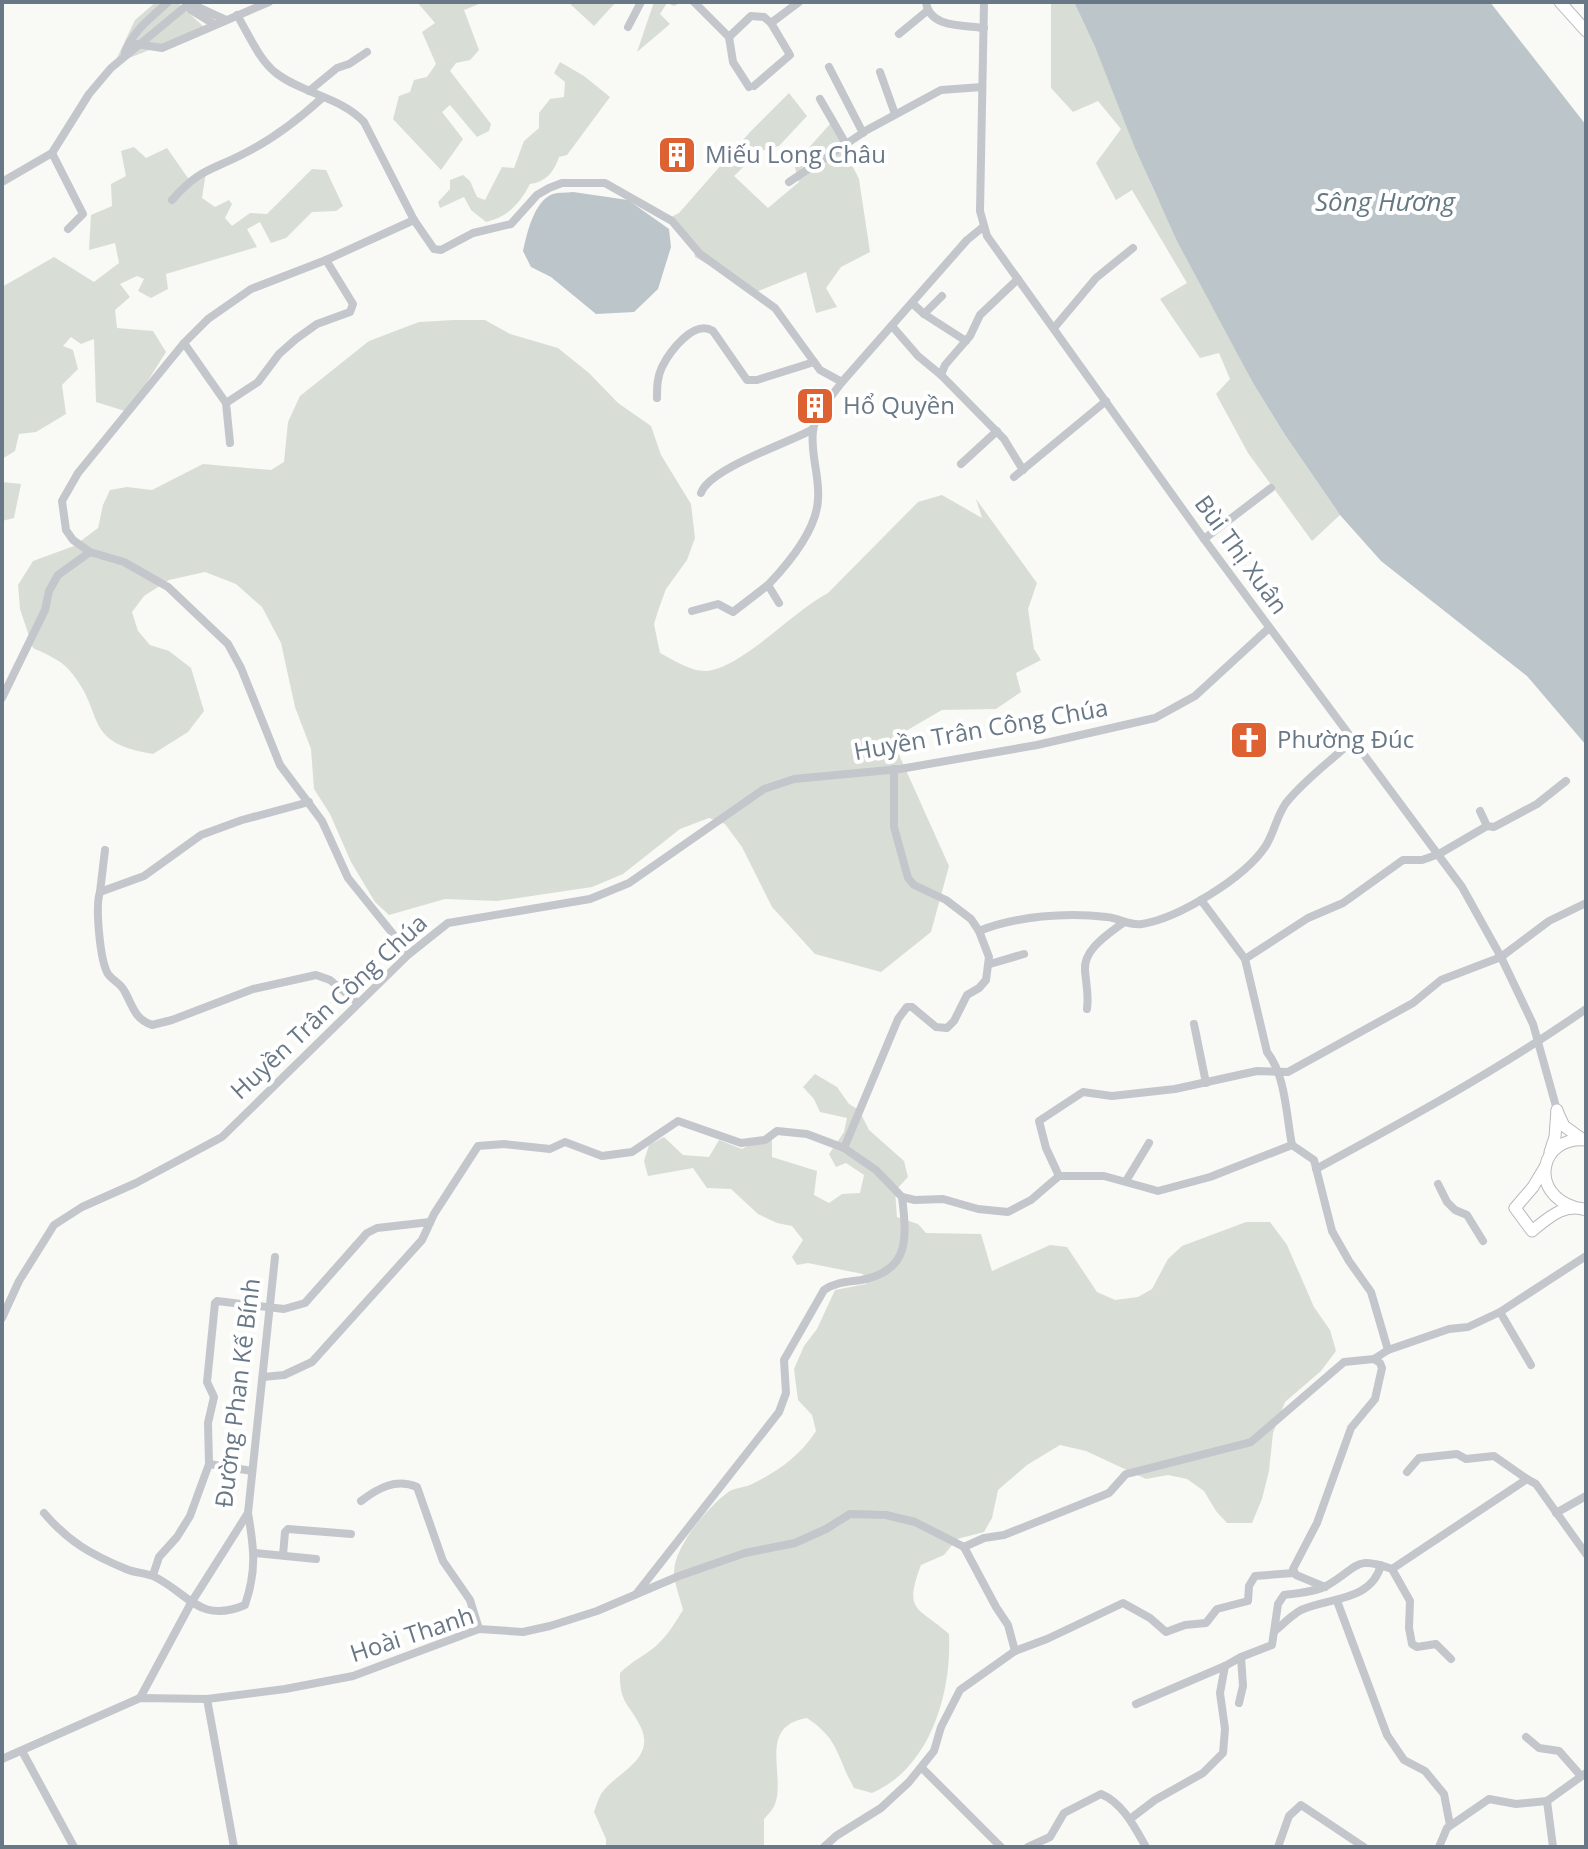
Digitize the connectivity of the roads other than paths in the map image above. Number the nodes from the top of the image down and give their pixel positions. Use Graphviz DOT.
graph roads {
  1 [pos="168,2"];
  2 [pos="269,2"];
  3 [pos="641,2"];
  4 [pos="694,2"];
  5 [pos="780,2"];
  6 [pos="799,2"];
  7 [pos="984,2"];
  8 [pos="1560,2"];
  9 [pos="189,4"];
  10 [pos="926,6"];
  11 [pos="787,10"];
  12 [pos="237,15"];
  13 [pos="226,20"];
  14 [pos="771,23"];
  15 [pos="214,24"];
  16 [pos="628,27"];
  17 [pos="984,28"];
  18 [pos="1586,31"];
  19 [pos="899,34"];
  20 [pos="729,37"];
  21 [pos="137,44"];
  22 [pos="367,52"];
  23 [pos="124,56"];
  24 [pos="829,67"];
  25 [pos="880,72"];
  26 [pos="982,87"];
  27 [pos="309,91"];
  28 [pos="322,98"];
  29 [pos="820,99"];
  30 [pos="895,114"];
  31 [pos="863,133"];
  32 [pos="846,144"];
  33 [pos="52,153"];
  34 [pos="2,182"];
  35 [pos="789,182"];
  36 [pos="172,200"];
  37 [pos="414,220"];
  38 [pos="983,227"];
  39 [pos="68,229"];
  40 [pos="1133,248"];
  41 [pos="326,260"];
  42 [pos="1018,279"];
  43 [pos="942,296"];
  44 [pos="912,303"];
  45 [pos="924,314"];
  46 [pos="892,326"];
  47 [pos="1054,328"];
  48 [pos="966,341"];
  49 [pos="184,343"];
  50 [pos="814,362"];
  51 [pos="941,375"];
  52 [pos="842,382"];
  53 [pos="657,398"];
  54 [pos="1106,401"];
  55 [pos="226,403"];
  56 [pos="813,429"];
  57 [pos="997,431"];
  58 [pos="230,443"];
  59 [pos="961,464"];
  60 [pos="1023,470"];
  61 [pos="1014,477"];
  62 [pos="1271,488"];
  63 [pos="701,493"];
  64 [pos="1204,539"];
  65 [pos="90,552"];
  66 [pos="768,585"];
  67 [pos="779,603"];
  68 [pos="692,611"];
  69 [pos="1269,628"];
  70 [pos="2,698"];
  71 [pos="1353,740"];
  72 [pos="894,769"];
  73 [pos="1566,781"];
  74 [pos="309,802"];
  75 [pos="1480,811"];
  76 [pos="1487,826"];
  77 [pos="105,850"];
  78 [pos="1439,854"];
  79 [pos="100,892"];
  80 [pos="1201,900"];
  81 [pos="1586,903"];
  82 [pos="1124,922"];
  83 [pos="979,931"];
  84 [pos="409,954"];
  85 [pos="1024,954"];
  86 [pos="1501,957"];
  87 [pos="1245,959"];
  88 [pos="990,964"];
  89 [pos="358,1003"];
  90 [pos="1087,1009"];
  91 [pos="1586,1009"];
  92 [pos="1194,1024"];
  93 [pos="1539,1042"];
  94 [pos="1277,1070"];
  95 [pos="1206,1083"];
  96 [pos="1557,1110"];
  97 [pos="1586,1140"];
  98 [pos="1149,1143"];
  99 [pos="1292,1145"];
  100 [pos="844,1148"];
  101 [pos="1547,1162"];
  102 [pos="1316,1169"];
  103 [pos="1059,1176"];
  104 [pos="1126,1181"];
  105 [pos="1438,1184"];
  106 [pos="902,1197"];
  107 [pos="1573,1207"];
  108 [pos="1586,1208"];
  109 [pos="430,1222"];
  110 [pos="1483,1241"];
  111 [pos="1586,1256"];
  112 [pos="275,1257"];
  113 [pos="271,1307"];
  114 [pos="1500,1312"];
  115 [pos="2,1318"];
  116 [pos="1388,1350"];
  117 [pos="1374,1359"];
  118 [pos="1531,1365"];
  119 [pos="263,1377"];
  120 [pos="209,1464"];
  121 [pos="252,1471"];
  122 [pos="1407,1472"];
  123 [pos="1527,1479"];
  124 [pos="1586,1496"];
  125 [pos="361,1501"];
  126 [pos="44,1513"];
  127 [pos="248,1513"];
  128 [pos="1556,1513"];
  129 [pos="351,1534"];
  130 [pos="964,1547"];
  131 [pos="255,1553"];
  132 [pos="1586,1554"];
  133 [pos="283,1555"];
  134 [pos="316,1559"];
  135 [pos="1381,1565"];
  136 [pos="1392,1569"];
  137 [pos="1294,1573"];
  138 [pos="153,1575"];
  139 [pos="1325,1587"];
  140 [pos="637,1593"];
  141 [pos="1337,1601"];
  142 [pos="191,1603"];
  143 [pos="479,1629"];
  144 [pos="1276,1630"];
  145 [pos="1015,1651"];
  146 [pos="1241,1657"];
  147 [pos="1451,1659"];
  148 [pos="1225,1666"];
  149 [pos="140,1698"];
  150 [pos="207,1699"];
  151 [pos="1239,1703"];
  152 [pos="1136,1704"];
  153 [pos="1526,1737"];
  154 [pos="22,1751"];
  155 [pos="2,1759"];
  156 [pos="922,1768"];
  157 [pos="1584,1774"];
  158 [pos="1547,1801"];
  159 [pos="1130,1819"];
  160 [pos="1450,1825"];
  161 [pos="74,1847"];
  162 [pos="234,1847"];
  163 [pos="824,1847"];
  164 [pos="1001,1847"];
  165 [pos="1028,1847"];
  166 [pos="1146,1847"];
  167 [pos="1278,1847"];
  168 [pos="1364,1847"];
  169 [pos="1439,1847"];
  170 [pos="1553,1847"];
  1 -- 23 [label="street"];
  2 -- 12 [label="street"];
  3 -- 16 [label="street"];
  4 -- 20 [label="street"];
  5 -- 11 [label="street"];
  6 -- 11 [label="street"];
  7 -- 17 [label="street"];
  8 -- 18 [label="main road"];
  9 -- 13 [label="street"];
  9 -- 15 [label="street"];
  9 -- 21 [label="street"];
  10 -- 17 [label="street"];
  10 -- 19 [label="street"];
  11 -- 14 [label="street"];
  12 -- 13 [label="street"];
  12 -- 27 [label="street"];
  13 -- 15 [label="street"];
  14 -- 20 [label="street"];
  14 -- 20 [label="street"];
  15 -- 21 [label="street"];
  17 -- 26 [label="street"];
  21 -- 23 [label="street"];
  22 -- 27 [label="street"];
  23 -- 33 [label="street"];
  24 -- 31 [label="street"];
  25 -- 30 [label="street"];
  26 -- 30 [label="street"];
  26 -- 38 [label="street"];
  27 -- 28 [label="street"];
  28 -- 36 [label="street"];
  28 -- 37 [label="street"];
  29 -- 32 [label="street"];
  30 -- 31 [label="street"];
  31 -- 32 [label="street"];
  32 -- 35 [label="street"];
  33 -- 34 [label="street"];
  33 -- 39 [label="street"];
  37 -- 41 [label="street"];
  37 -- 50 [label="street"];
  38 -- 42 [label="street, Bùi Thị Xuân"];
  38 -- 44 [label="street"];
  40 -- 47 [label="street"];
  41 -- 49 [label="street"];
  41 -- 55 [label="street"];
  42 -- 47 [label="street, Bùi Thị Xuân"];
  42 -- 48 [label="street"];
  43 -- 45 [label="street"];
  44 -- 45 [label="street"];
  44 -- 46 [label="street"];
  45 -- 48 [label="street"];
  46 -- 51 [label="street"];
  46 -- 52 [label="street"];
  47 -- 54 [label="street, Bùi Thị Xuân"];
  48 -- 51 [label="street"];
  49 -- 55 [label="street"];
  49 -- 65 [label="street"];
  50 -- 52 [label="street"];
  50 -- 53 [label="street"];
  51 -- 57 [label="street"];
  52 -- 56 [label="street"];
  54 -- 60 [label="street"];
  54 -- 64 [label="street, Bùi Thị Xuân"];
  55 -- 58 [label="street"];
  56 -- 63 [label="street"];
  56 -- 66 [label="street"];
  57 -- 59 [label="street"];
  57 -- 60 [label="street"];
  60 -- 61 [label="street"];
  62 -- 64 [label="street"];
  64 -- 69 [label="street, Bùi Thị Xuân"];
  65 -- 70 [label="street"];
  65 -- 74 [label="street"];
  66 -- 67 [label="street"];
  66 -- 68 [label="street"];
  69 -- 71 [label="street, Bùi Thị Xuân"];
  69 -- 72 [label="street, Huyền Trân Công Chúa"];
  71 -- 78 [label="street, Bùi Thị Xuân"];
  71 -- 80 [label="street"];
  72 -- 83 [label="street"];
  72 -- 84 [label="street, Huyền Trân Công Chúa"];
  73 -- 76 [label="street"];
  74 -- 79 [label="street"];
  74 -- 84 [label="street"];
  75 -- 76 [label="street"];
  76 -- 78 [label="street"];
  77 -- 79 [label="street"];
  78 -- 86 [label="street, Bùi Thị Xuân"];
  78 -- 87 [label="street"];
  79 -- 89 [label="street"];
  80 -- 82 [label="street"];
  80 -- 87 [label="street"];
  81 -- 86 [label="street"];
  82 -- 83 [label="street"];
  82 -- 90 [label="street"];
  83 -- 88 [label="street"];
  84 -- 89 [label="street, Huyền Trân Công Chúa"];
  85 -- 88 [label="street"];
  86 -- 93 [label="street, Bùi Thị Xuân"];
  86 -- 94 [label="street"];
  87 -- 94 [label="street"];
  88 -- 100 [label="street"];
  89 -- 115 [label="street, Huyền Trân Công Chúa"];
  91 -- 93 [label="street"];
  92 -- 95 [label="street"];
  93 -- 96 [label="street, Bùi Thị Xuân"];
  93 -- 102 [label="street"];
  94 -- 95 [label="street"];
  94 -- 99 [label="street"];
  95 -- 103 [label="street"];
  96 -- 97 [label="main road"];
  96 -- 101 [label="main road"];
  97 -- 101 [label="main road"];
  98 -- 104 [label="street"];
  99 -- 102 [label="street"];
  99 -- 104 [label="street"];
  100 -- 106 [label="street"];
  100 -- 109 [label="street"];
  101 -- 107 [label="main road"];
  101 -- 107 [label="main road"];
  102 -- 116 [label="street"];
  103 -- 104 [label="street"];
  103 -- 106 [label="street"];
  105 -- 110 [label="street"];
  106 -- 140 [label="street"];
  107 -- 108 [label="main road"];
  109 -- 113 [label="street"];
  109 -- 119 [label="street"];
  111 -- 114 [label="street"];
  112 -- 113 [label="street, Đường Phan Kế Bính"];
  113 -- 119 [label="street, Đường Phan Kế Bính"];
  113 -- 120 [label="street"];
  114 -- 116 [label="street"];
  114 -- 118 [label="street"];
  116 -- 117 [label="street"];
  117 -- 130 [label="street"];
  117 -- 137 [label="street"];
  119 -- 121 [label="street, Đường Phan Kế Bính"];
  120 -- 121 [label="street"];
  120 -- 138 [label="street"];
  121 -- 127 [label="street, Đường Phan Kế Bính"];
  122 -- 123 [label="street"];
  123 -- 128 [label="street"];
  123 -- 136 [label="street"];
  124 -- 128 [label="street"];
  125 -- 143 [label="street"];
  126 -- 138 [label="street"];
  127 -- 131 [label="street"];
  127 -- 142 [label="street, Đường Phan Kế Bính"];
  128 -- 132 [label="street"];
  129 -- 133 [label="street"];
  130 -- 140 [label="street, Hoài Thanh"];
  130 -- 145 [label="street"];
  131 -- 133 [label="street"];
  131 -- 142 [label="street"];
  133 -- 134 [label="street"];
  135 -- 136 [label="street"];
  135 -- 139 [label="street"];
  135 -- 141 [label="street"];
  136 -- 147 [label="street"];
  137 -- 139 [label="street"];
  137 -- 145 [label="street"];
  138 -- 142 [label="street"];
  139 -- 144 [label="street"];
  140 -- 143 [label="street, Hoài Thanh"];
  141 -- 144 [label="street"];
  141 -- 160 [label="street"];
  142 -- 149 [label="street, Đường Phan Kế Bính"];
  143 -- 150 [label="street, Hoài Thanh"];
  144 -- 146 [label="street"];
  145 -- 156 [label="street"];
  146 -- 148 [label="street"];
  146 -- 151 [label="street"];
  148 -- 152 [label="street"];
  148 -- 159 [label="street"];
  149 -- 150 [label="street, Hoài Thanh"];
  149 -- 154 [label="street, Hoài Thanh"];
  150 -- 162 [label="street"];
  153 -- 157 [label="street"];
  154 -- 155 [label="street, Hoài Thanh"];
  154 -- 161 [label="street"];
  156 -- 163 [label="street"];
  156 -- 164 [label="street"];
  157 -- 158 [label="street"];
  158 -- 160 [label="street"];
  158 -- 170 [label="street"];
  159 -- 165 [label="street"];
  159 -- 166 [label="street"];
  160 -- 169 [label="street"];
  167 -- 168 [label="street"];
}
